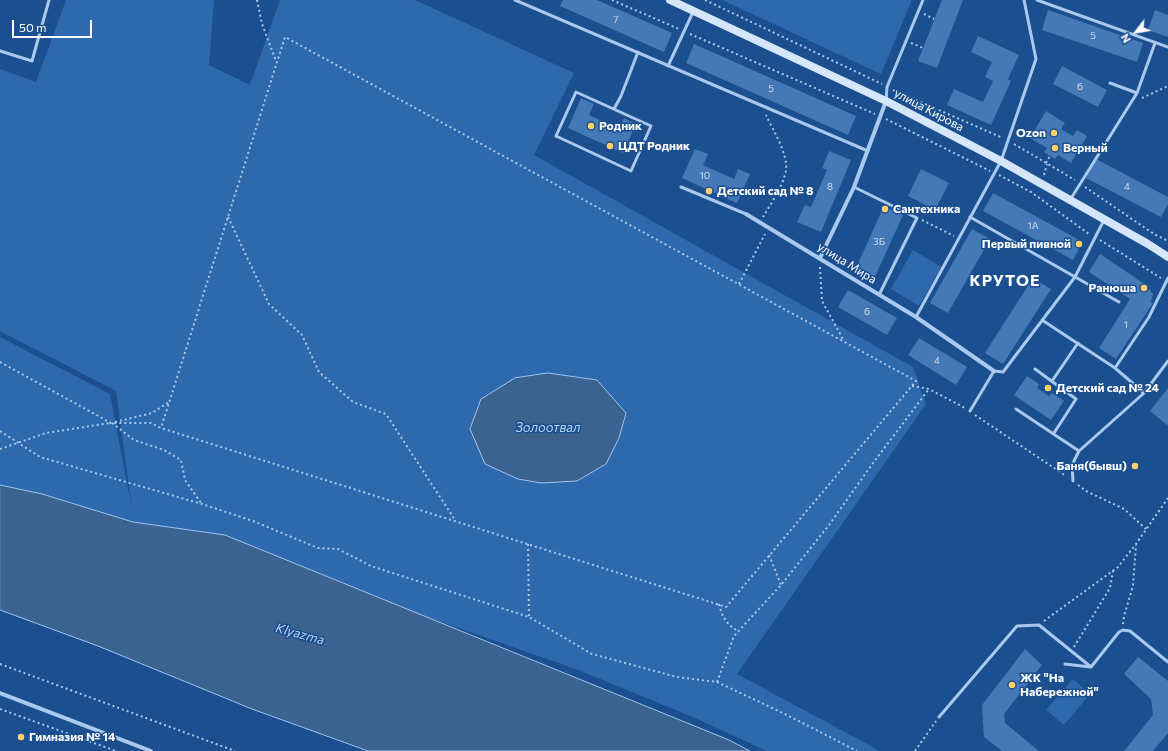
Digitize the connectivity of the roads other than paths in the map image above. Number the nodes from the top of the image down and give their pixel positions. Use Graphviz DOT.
graph roads {
  1 [pos="48,0"];
  2 [pos="515,0"];
  3 [pos="670,0"];
  4 [pos="923,0"];
  5 [pos="1024,0"];
  6 [pos="1037,0"];
  7 [pos="694,10"];
  8 [pos="1155,42"];
  9 [pos="1168,47"];
  10 [pos="0,51"];
  11 [pos="638,52"];
  12 [pos="668,66"];
  13 [pos="1110,84"];
  14 [pos="1137,93"];
  15 [pos="886,101"];
  16 [pos="614,109"];
  17 [pos="868,150"];
  18 [pos="1001,162"];
  19 [pos="681,187"];
  20 [pos="854,187"];
  21 [pos="1070,200"];
  22 [pos="746,214"];
  23 [pos="970,217"];
  24 [pos="1104,220"];
  25 [pos="1168,257"];
  26 [pos="820,258"];
  27 [pos="1075,277"];
  28 [pos="1167,279"];
  29 [pos="879,295"];
  30 [pos="1119,302"];
  31 [pos="916,317"];
  32 [pos="1042,320"];
  33 [pos="1078,343"];
  34 [pos="1168,362"];
  35 [pos="1115,368"];
  36 [pos="1035,369"];
  37 [pos="994,371"];
  38 [pos="1052,381"];
  39 [pos="1144,393"];
  40 [pos="1016,409"];
  41 [pos="970,411"];
  42 [pos="1054,434"];
  43 [pos="1079,451"];
  44 [pos="1073,481"];
  45 [pos="1168,662"];
  46 [pos="1065,664"];
  47 [pos="1091,667"];
  48 [pos="0,693"];
  49 [pos="939,717"];
  50 [pos="151,751"];
  1 -- 10 [label="lane"];
  2 -- 11 [label="lane"];
  3 -- 7 [label="street, улица Кирова"];
  4 -- 15 [label="lane"];
  5 -- 18 [label="lane"];
  6 -- 8 [label="lane"];
  7 -- 12 [label="lane"];
  7 -- 15 [label="street, улица Кирова"];
  8 -- 9 [label="lane"];
  8 -- 14 [label="lane"];
  11 -- 12 [label="lane"];
  11 -- 16 [label="lane"];
  12 -- 17 [label="lane"];
  13 -- 14 [label="lane"];
  14 -- 21 [label="lane"];
  15 -- 17 [label="street"];
  15 -- 18 [label="street, улица Кирова"];
  16 -- 16 [label="lane"];
  17 -- 20 [label="street"];
  18 -- 21 [label="street, улица Кирова"];
  18 -- 23 [label="lane"];
  19 -- 22 [label="lane, улица Мира"];
  20 -- 26 [label="street"];
  20 -- 29 [label="lane"];
  21 -- 24 [label="street, улица Кирова"];
  22 -- 26 [label="street, улица Мира"];
  23 -- 27 [label="lane"];
  23 -- 31 [label="lane"];
  24 -- 25 [label="street, улица Кирова"];
  24 -- 27 [label="lane"];
  26 -- 29 [label="street, улица Мира"];
  27 -- 30 [label="lane"];
  27 -- 32 [label="lane"];
  28 -- 35 [label="lane"];
  29 -- 31 [label="street, улица Мира"];
  31 -- 37 [label="street, улица Мира"];
  32 -- 33 [label="lane"];
  32 -- 37 [label="lane"];
  33 -- 35 [label="lane"];
  33 -- 38 [label="lane"];
  34 -- 39 [label="lane"];
  35 -- 39 [label="lane"];
  36 -- 38 [label="lane"];
  37 -- 41 [label="lane"];
  38 -- 42 [label="lane"];
  39 -- 43 [label="lane"];
  40 -- 42 [label="lane"];
  42 -- 43 [label="lane"];
  43 -- 44 [label="lane"];
  45 -- 47 [label="lane"];
  46 -- 47 [label="lane"];
  47 -- 49 [label="lane"];
  48 -- 50 [label="street"];
}
